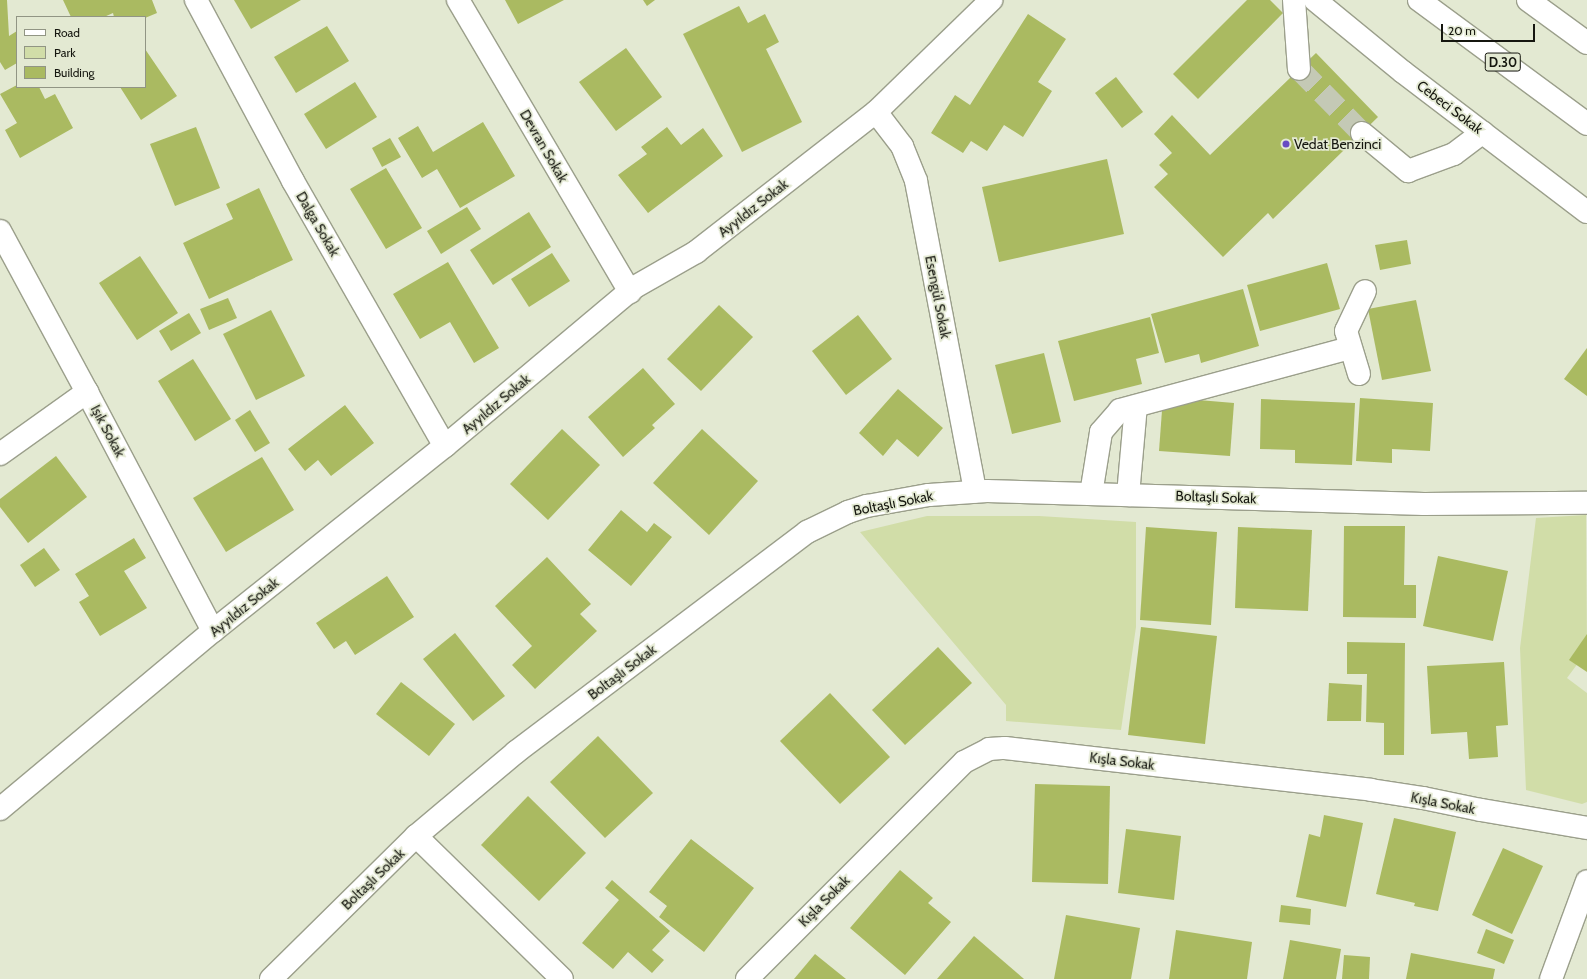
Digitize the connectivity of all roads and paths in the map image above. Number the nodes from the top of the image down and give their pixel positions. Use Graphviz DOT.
graph roads {
  1 [pos="196,0"];
  2 [pos="458,0"];
  3 [pos="991,0"];
  4 [pos="1294,0"];
  5 [pos="1315,0"];
  6 [pos="1419,0"];
  7 [pos="1528,0"];
  8 [pos="1587,43"];
  9 [pos="1299,69"];
  10 [pos="876,112"];
  11 [pos="1587,124"];
  12 [pos="1483,132"];
  13 [pos="1362,133"];
  14 [pos="1587,212"];
  15 [pos="0,231"];
  16 [pos="1365,291"];
  17 [pos="630,292"];
  18 [pos="1350,348"];
  19 [pos="1359,374"];
  20 [pos="87,392"];
  21 [pos="1136,406"];
  22 [pos="445,446"];
  23 [pos="0,454"];
  24 [pos="975,491"];
  25 [pos="1091,494"];
  26 [pos="1128,495"];
  27 [pos="1587,503"];
  28 [pos="213,631"];
  29 [pos="0,809"];
  30 [pos="1587,828"];
  31 [pos="416,836"];
  32 [pos="1587,881"];
  33 [pos="271,979"];
  34 [pos="562,979"];
  35 [pos="747,979"];
  36 [pos="1551,979"];
  1 -- 22 [label="main road, Dalga Sokak"];
  2 -- 17 [label="main road, Devran Sokak"];
  3 -- 10 [label="main road, Ayyıldız Sokak"];
  4 -- 9 [label="main road"];
  5 -- 12 [label="main road, Cebeci Sokak"];
  6 -- 11 [label="main road, D.30"];
  7 -- 8 [label="main road"];
  10 -- 17 [label="main road, Ayyıldız Sokak"];
  10 -- 24 [label="main road, Esengül Sokak"];
  12 -- 13 [label="main road"];
  12 -- 14 [label="main road, Cebeci Sokak"];
  15 -- 20 [label="main road, Işık Sokak"];
  16 -- 18 [label="main road"];
  17 -- 22 [label="main road, Ayyıldız Sokak"];
  18 -- 19 [label="main road"];
  18 -- 21 [label="main road"];
  20 -- 23 [label="main road"];
  20 -- 28 [label="main road, Işık Sokak"];
  21 -- 25 [label="main road"];
  21 -- 26 [label="main road"];
  22 -- 28 [label="main road, Ayyıldız Sokak"];
  24 -- 25 [label="main road, Boltaşlı Sokak"];
  24 -- 31 [label="main road, Boltaşlı Sokak"];
  25 -- 26 [label="main road, Boltaşlı Sokak"];
  26 -- 27 [label="main road, Boltaşlı Sokak"];
  28 -- 29 [label="main road, Ayyıldız Sokak"];
  30 -- 35 [label="main road, Kışla Sokak"];
  31 -- 33 [label="main road, Boltaşlı Sokak"];
  31 -- 34 [label="main road"];
  32 -- 36 [label="main road"];
}
